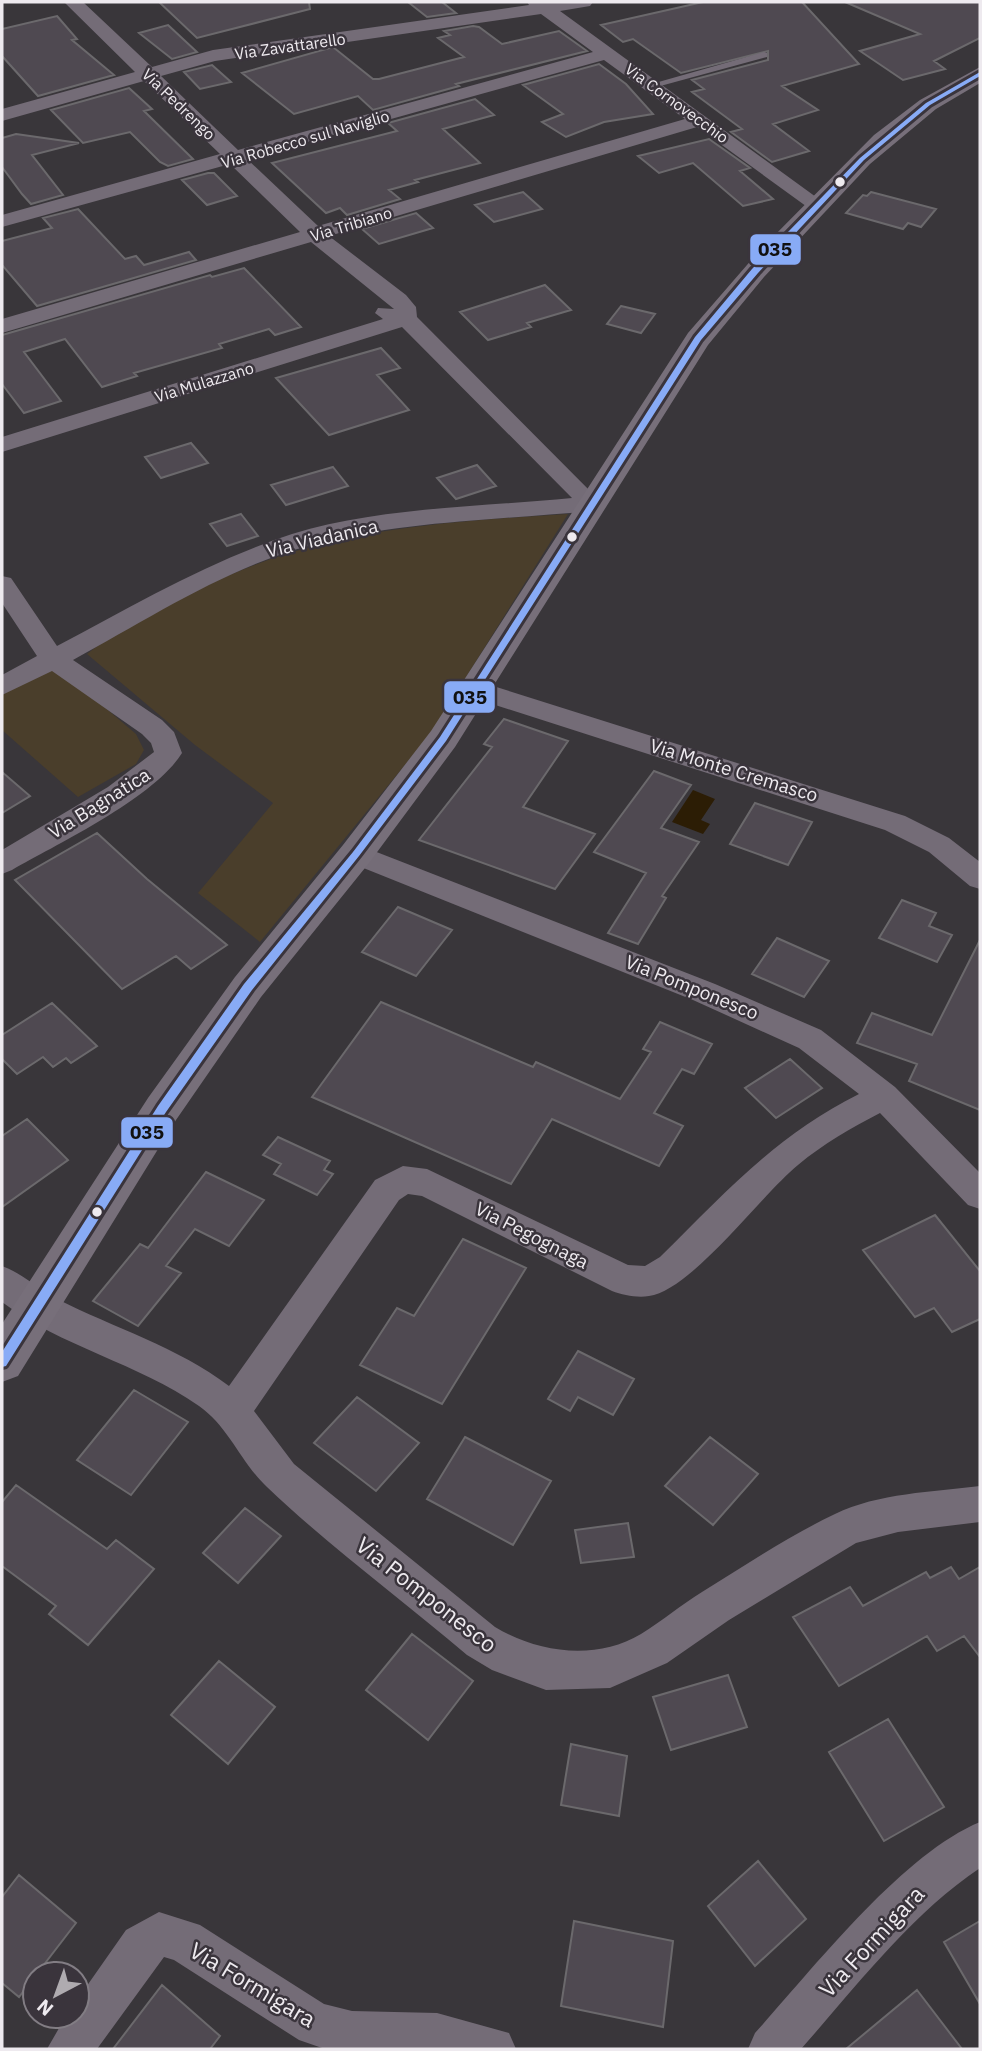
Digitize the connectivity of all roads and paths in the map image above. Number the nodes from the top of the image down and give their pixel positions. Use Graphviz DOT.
graph roads {
  1 [pos="584,2"];
  2 [pos="84,5"];
  3 [pos="540,5"];
  4 [pos="608,53"];
  5 [pos="765,55"];
  6 [pos="147,73"];
  7 [pos="980,74"];
  8 [pos="653,85"];
  9 [pos="2,95"];
  10 [pos="9,113"];
  11 [pos="701,120"];
  12 [pos="235,159"];
  13 [pos="817,205"];
  14 [pos="2,221"];
  15 [pos="316,234"];
  16 [pos="406,319"];
  17 [pos="2,326"];
  18 [pos="2,445"];
  19 [pos="590,504"];
  20 [pos="2,584"];
  21 [pos="52,658"];
  22 [pos="2,686"];
  23 [pos="474,689"];
  24 [pos="356,854"];
  25 [pos="2,863"];
  26 [pos="980,878"];
  27 [pos="884,1096"];
  28 [pos="980,1195"];
  29 [pos="2,1281"];
  30 [pos="36,1306"];
  31 [pos="2,1362"];
  32 [pos="233,1411"];
  33 [pos="980,1504"];
  34 [pos="980,1843"];
  35 [pos="69,2049"];
  36 [pos="493,2049"];
  37 [pos="771,2049"];
  1 -- 3 [label="street, Via Zavattarello"];
  2 -- 6 [label="street, Via Pedrengo"];
  3 -- 4 [label="street, Via Cornovecchio"];
  3 -- 6 [label="street, Via Zavattarello"];
  4 -- 8 [label="street, Via Cornovecchio"];
  4 -- 12 [label="street, Via Robecco sul Naviglio"];
  5 -- 8 [label="lane"];
  6 -- 10 [label="street, Via Zavattarello"];
  6 -- 12 [label="street, Via Pedrengo"];
  7 -- 13 [label="street"];
  8 -- 11 [label="street, Via Cornovecchio"];
  9 -- 10 [label="street"];
  11 -- 13 [label="street, Via Cornovecchio"];
  11 -- 15 [label="street, Via Tribiano"];
  12 -- 14 [label="street, Via Robecco sul Naviglio"];
  12 -- 15 [label="street, Via Pedrengo"];
  13 -- 19 [label="street"];
  15 -- 16 [label="street, Via Pedrengo"];
  15 -- 17 [label="street, Via Tribiano"];
  16 -- 18 [label="street, Via Mulazzano"];
  16 -- 19 [label="street, Via Pedrengo"];
  19 -- 21 [label="street, Via Viadanica"];
  19 -- 23 [label="street"];
  20 -- 21 [label="street"];
  21 -- 22 [label="street, Via Viadanica"];
  21 -- 25 [label="street, Via Bagnatica"];
  23 -- 24 [label="street"];
  23 -- 26 [label="street, Via Monte Cremasco"];
  24 -- 27 [label="street, Via Pomponesco"];
  24 -- 30 [label="street"];
  27 -- 28 [label="street, Via Pomponesco"];
  27 -- 32 [label="street, Via Pegognaga"];
  29 -- 30 [label="street, Via Pomponesco"];
  30 -- 31 [label="street"];
  30 -- 32 [label="street, Via Pomponesco"];
  32 -- 33 [label="street, Via Pomponesco"];
  34 -- 37 [label="street, Via Formigara"];
  35 -- 36 [label="street, Via Formigara"];
}
